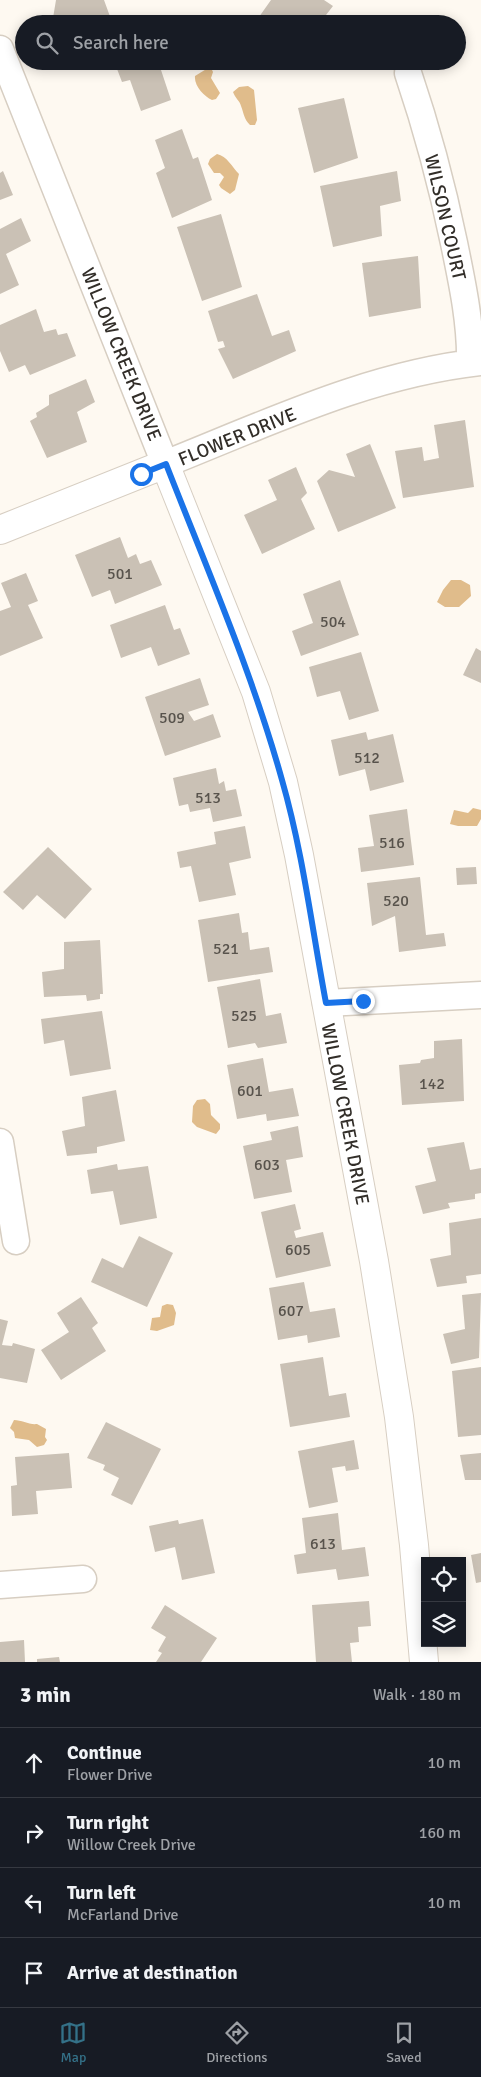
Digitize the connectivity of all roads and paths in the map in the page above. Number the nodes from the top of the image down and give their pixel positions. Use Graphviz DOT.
graph roads {
  1 [pos="0,49"];
  2 [pos="408,73"];
  3 [pos="476,363"];
  4 [pos="166,464"];
  5 [pos="0,530"];
  6 [pos="481,995"];
  7 [pos="326,1003"];
  8 [pos="0,1142"];
  9 [pos="16,1241"];
  10 [pos="83,1579"];
  11 [pos="0,1585"];
  12 [pos="424,1662"];
  1 -- 4 [label="street, WILLOW CREEK DRIVE"];
  2 -- 3 [label="street, WILSON COURT"];
  3 -- 4 [label="street, FLOWER DRIVE"];
  4 -- 5 [label="street, FLOWER DRIVE"];
  4 -- 7 [label="street, WILLOW CREEK DRIVE"];
  6 -- 7 [label="street"];
  7 -- 12 [label="street, WILLOW CREEK DRIVE"];
  8 -- 9 [label="street"];
  10 -- 11 [label="street"];
}
